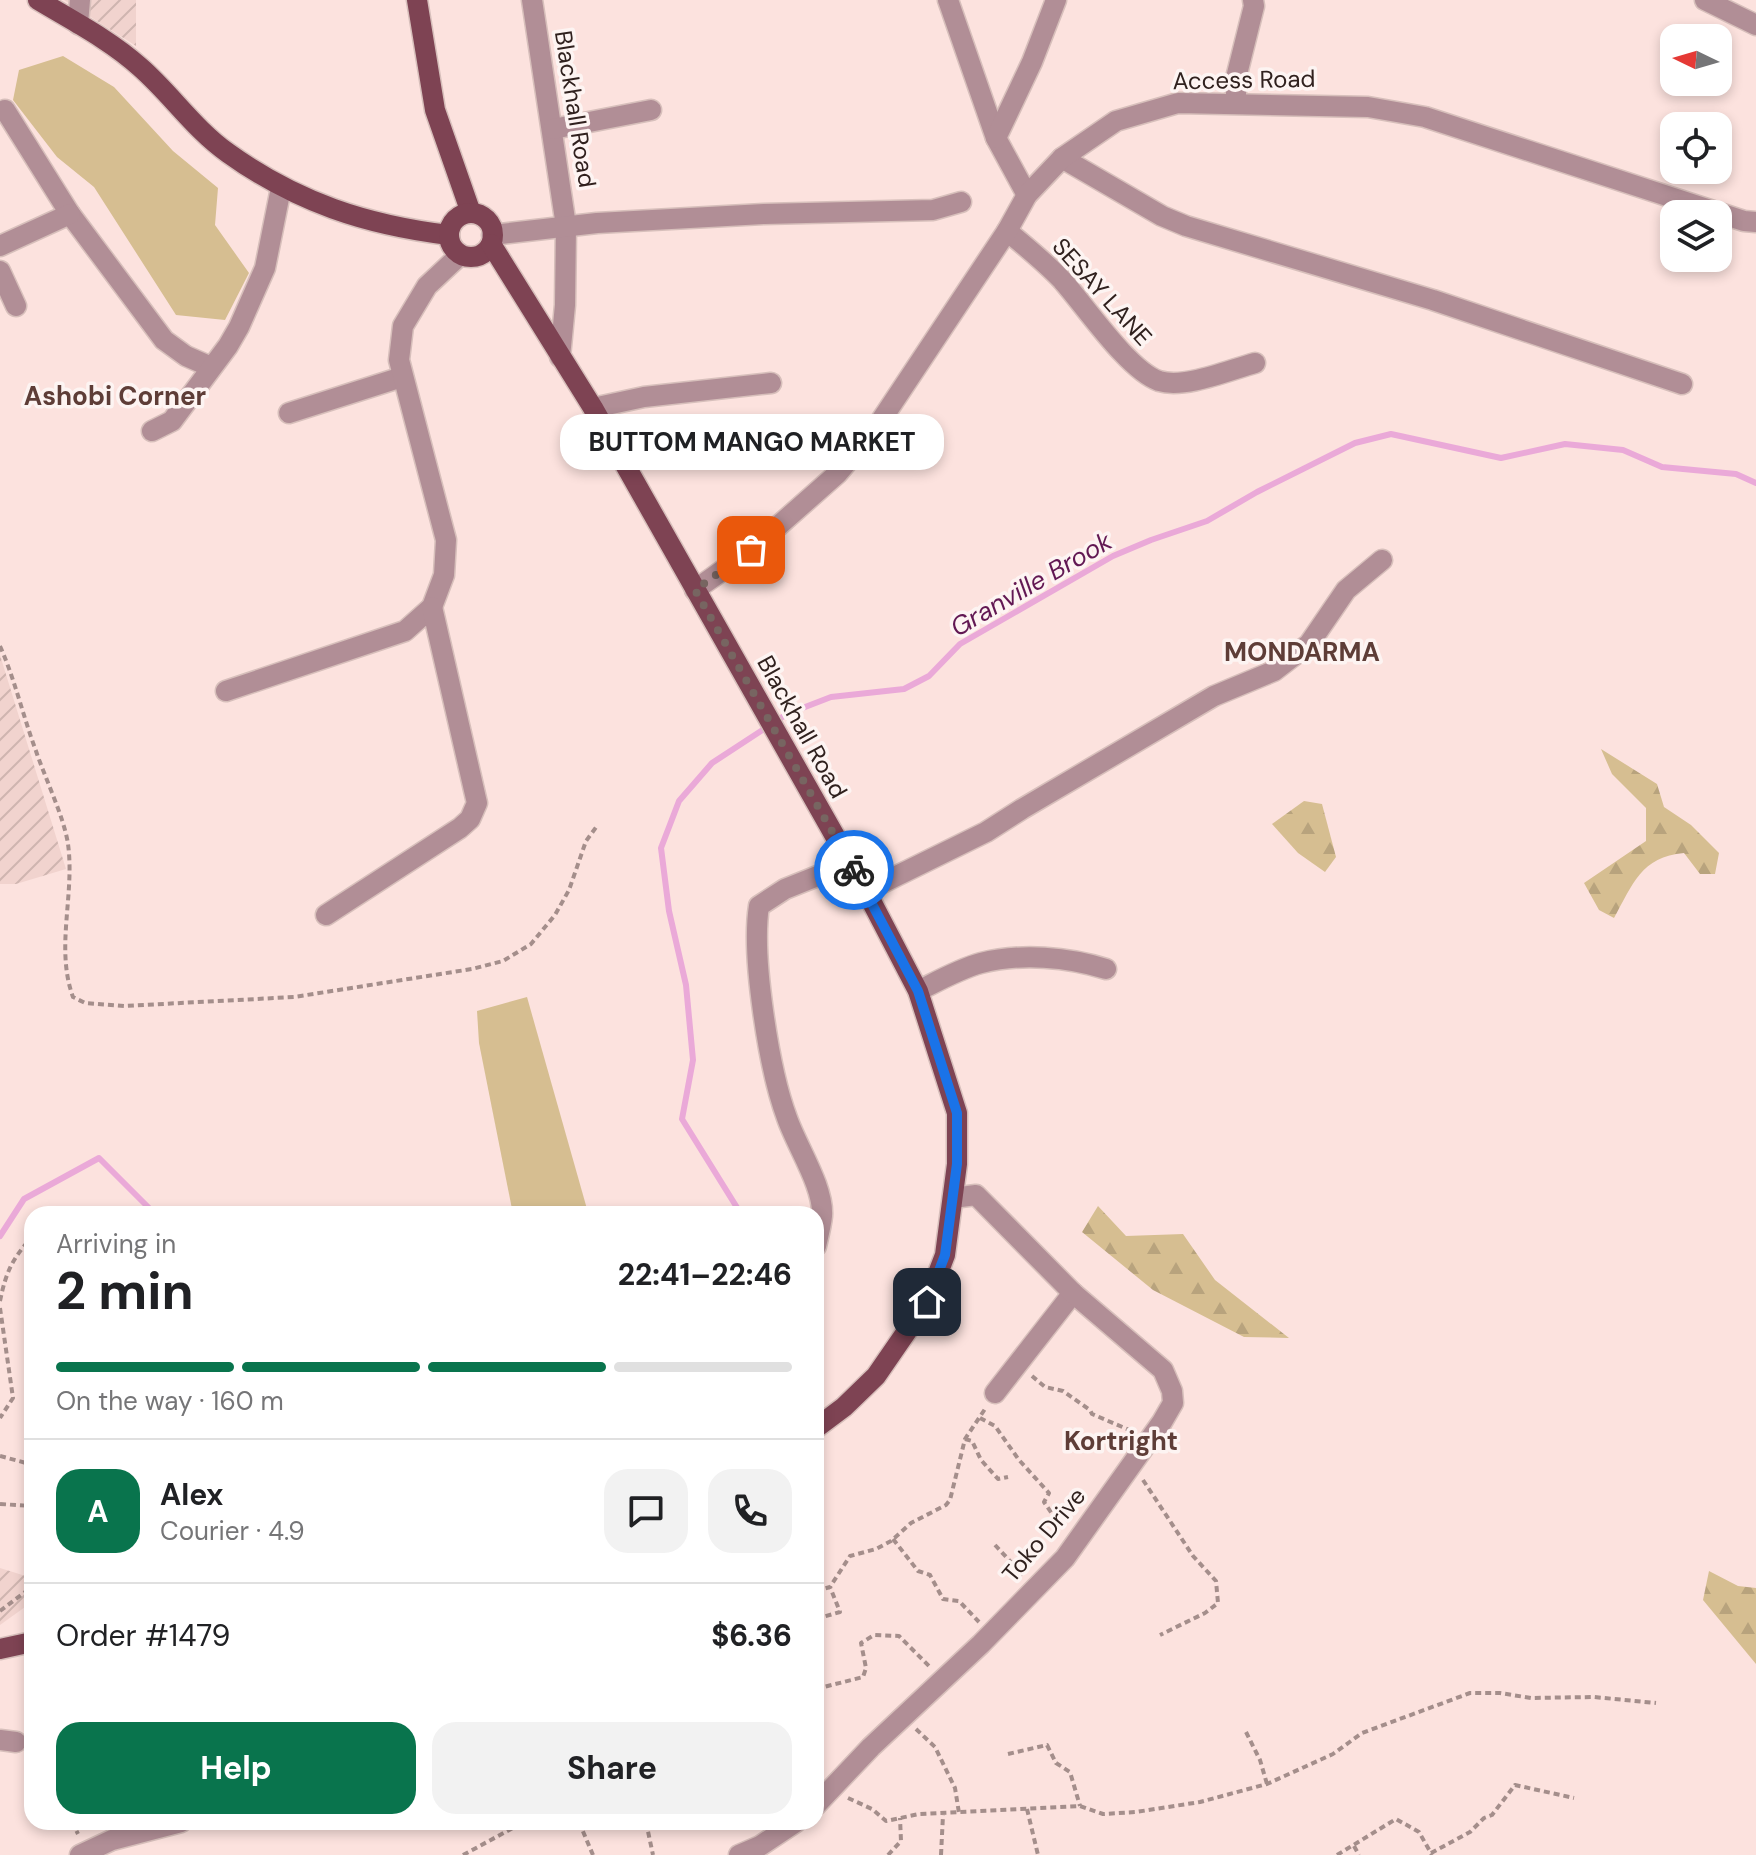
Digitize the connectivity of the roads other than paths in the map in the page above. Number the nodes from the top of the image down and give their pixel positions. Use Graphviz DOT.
graph roads {
  1 [pos="38,0"];
  2 [pos="80,0"];
  3 [pos="417,0"];
  4 [pos="532,0"];
  5 [pos="948,0"];
  6 [pos="1056,0"];
  7 [pos="1253,0"];
  8 [pos="1705,0"];
  9 [pos="78,24"];
  10 [pos="1756,25"];
  11 [pos="1236,103"];
  12 [pos="5,110"];
  13 [pos="651,110"];
  14 [pos="553,129"];
  15 [pos="996,138"];
  16 [pos="1062,158"];
  17 [pos="281,188"];
  18 [pos="1027,195"];
  19 [pos="961,202"];
  20 [pos="471,213"];
  21 [pos="70,214"];
  22 [pos="1756,222"];
  23 [pos="566,226"];
  24 [pos="1007,231"];
  25 [pos="449,235"];
  26 [pos="492,240"];
  27 [pos="0,246"];
  28 [pos="460,255"];
  29 [pos="0,271"];
  30 [pos="16,306"];
  31 [pos="560,357"];
  32 [pos="1255,363"];
  33 [pos="211,367"];
  34 [pos="402,377"];
  35 [pos="771,383"];
  36 [pos="1682,384"];
  37 [pos="593,408"];
  38 [pos="289,413"];
  39 [pos="152,431"];
  40 [pos="1382,560"];
  41 [pos="695,590"];
  42 [pos="432,607"];
  43 [pos="226,691"];
  44 [pos="850,863"];
  45 [pos="866,891"];
  46 [pos="326,915"];
  47 [pos="1106,969"];
  48 [pos="918,991"];
  49 [pos="953,1198"];
  50 [pos="820,1206"];
  51 [pos="1073,1293"];
  52 [pos="995,1393"];
  53 [pos="824,1422"];
  54 [pos="24,1644"];
  55 [pos="0,1649"];
  56 [pos="824,1797"];
  57 [pos="150,1830"];
  58 [pos="784,1830"];
  59 [pos="80,1855"];
  60 [pos="739,1855"];
  1 -- 9 [label="main road"];
  2 -- 9 [label="street"];
  3 -- 20 [label="main road"];
  4 -- 14 [label="street, Blackhall Road"];
  5 -- 15 [label="street"];
  6 -- 15 [label="street"];
  7 -- 11 [label="street"];
  8 -- 10 [label="street"];
  9 -- 17 [label="main road"];
  11 -- 16 [label="street, Access Road"];
  11 -- 22 [label="street, Access Road"];
  12 -- 21 [label="street"];
  13 -- 14 [label="street"];
  14 -- 23 [label="street, Blackhall Road"];
  15 -- 18 [label="street"];
  16 -- 18 [label="street, Access Road"];
  16 -- 36 [label="street"];
  17 -- 25 [label="main road"];
  17 -- 33 [label="street"];
  18 -- 24 [label="street, Access Road"];
  19 -- 23 [label="street, Blackhall Road"];
  20 -- 25 [label="main road"];
  20 -- 26 [label="main road"];
  21 -- 27 [label="street"];
  21 -- 33 [label="street"];
  23 -- 26 [label="street"];
  23 -- 31 [label="street, Blackhall Road"];
  24 -- 32 [label="street, SESAY LANE"];
  24 -- 41 [label="street, Access Road"];
  25 -- 28 [label="main road"];
  26 -- 28 [label="main road"];
  26 -- 31 [label="main road, Blackhall Road"];
  28 -- 34 [label="street"];
  29 -- 30 [label="street"];
  31 -- 37 [label="main road, Blackhall Road"];
  33 -- 39 [label="street"];
  34 -- 38 [label="street"];
  34 -- 42 [label="street"];
  35 -- 37 [label="street"];
  37 -- 41 [label="main road, Blackhall Road"];
  40 -- 45 [label="street"];
  41 -- 44 [label="main road, Blackhall Road"];
  42 -- 43 [label="street"];
  42 -- 46 [label="street"];
  44 -- 45 [label="main road, Blackhall Road"];
  44 -- 50 [label="street"];
  45 -- 48 [label="main road, Blackhall Road"];
  47 -- 48 [label="street"];
  48 -- 49 [label="main road, Blackhall Road"];
  49 -- 51 [label="street, Toko Drive"];
  49 -- 53 [label="main road, Blackhall Road"];
  51 -- 52 [label="street"];
  51 -- 56 [label="street, Toko Drive"];
  54 -- 55 [label="main road"];
  57 -- 59 [label="street"];
  58 -- 60 [label="street"];
}
